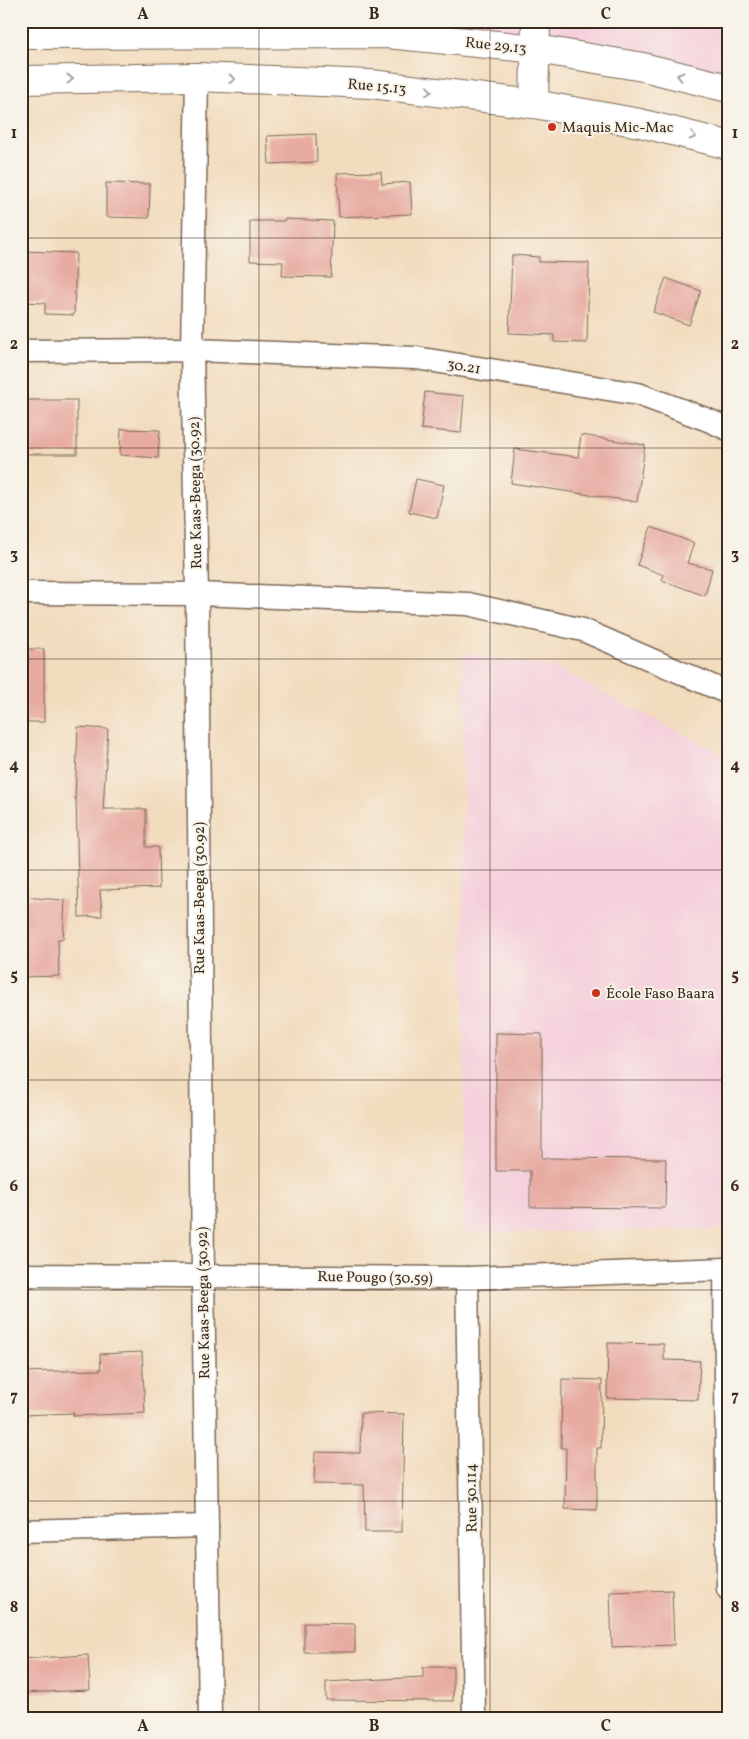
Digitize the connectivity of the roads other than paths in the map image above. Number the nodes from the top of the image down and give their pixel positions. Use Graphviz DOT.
graph roads {
  1 [pos="536,21"];
  2 [pos="21,35"];
  3 [pos="536,49"];
  4 [pos="197,78"];
  5 [pos="21,80"];
  6 [pos="728,88"];
  7 [pos="534,104"];
  8 [pos="728,145"];
  9 [pos="192,350"];
  10 [pos="21,351"];
  11 [pos="728,429"];
  12 [pos="21,593"];
  13 [pos="197,594"];
  14 [pos="728,693"];
  15 [pos="726,1269"];
  16 [pos="21,1275"];
  17 [pos="203,1275"];
  18 [pos="466,1278"];
  19 [pos="207,1526"];
  20 [pos="21,1531"];
  21 [pos="728,1589"];
  22 [pos="210,1718"];
  23 [pos="474,1718"];
  1 -- 3 [label="main road"];
  2 -- 3 [label="main road, Rue 29.13"];
  6 -- 3 [label="main road, Rue 29.13, one-way"];
  3 -- 7 [label="main road"];
  5 -- 4 [label="main road, Rue 15.13, one-way"];
  4 -- 7 [label="main road, Rue 15.13, one-way"];
  4 -- 9 [label="street, Rue Kaas-Beega (30.92)"];
  7 -- 8 [label="main road, Rue 15.13, one-way"];
  9 -- 10 [label="street, 30.21"];
  9 -- 11 [label="street, 30.21 / 30.21"];
  9 -- 13 [label="street, Rue Kaas-Beega (30.92)"];
  12 -- 13 [label="street"];
  13 -- 14 [label="street"];
  13 -- 17 [label="street, Rue Kaas-Beega (30.92)"];
  15 -- 18 [label="street, Rue Pougo (30.59)"];
  15 -- 21 [label="street"];
  16 -- 17 [label="street, Rue Pougo (30.59)"];
  17 -- 18 [label="street, Rue Pougo (30.59)"];
  17 -- 19 [label="street, Rue Kaas-Beega (30.92)"];
  18 -- 23 [label="street, Rue 30.114"];
  19 -- 20 [label="street"];
  19 -- 22 [label="street, Rue Kaas-Beega (30.92)"];
}
